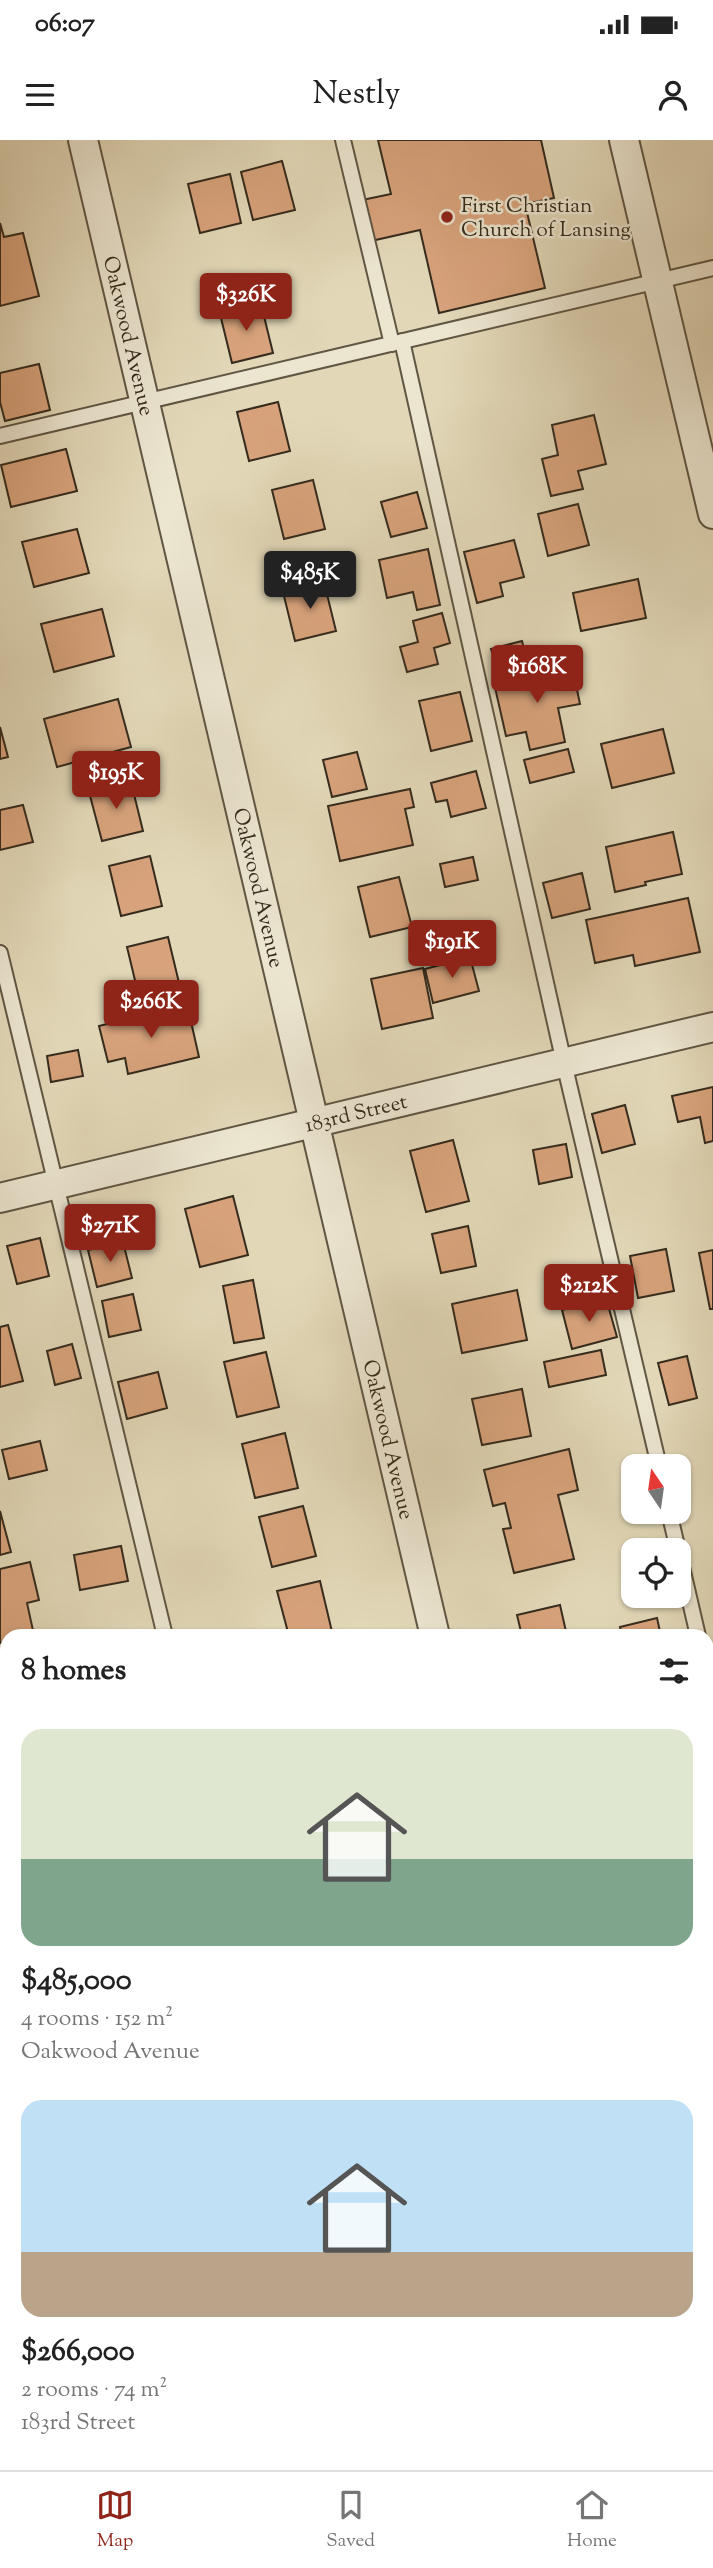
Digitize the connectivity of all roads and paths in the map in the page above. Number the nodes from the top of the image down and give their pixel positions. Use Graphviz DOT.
graph roads {
  1 [pos="83,140"];
  2 [pos="343,140"];
  3 [pos="624,140"];
  4 [pos="713,268"];
  5 [pos="659,281"];
  6 [pos="397,343"];
  7 [pos="144,402"];
  8 [pos="0,436"];
  9 [pos="713,514"];
  10 [pos="0,953"];
  11 [pos="713,1027"];
  12 [pos="564,1063"];
  13 [pos="314,1123"];
  14 [pos="54,1185"];
  15 [pos="0,1198"];
  16 [pos="656,1454"];
  17 [pos="691,1605"];
  18 [pos="163,1629"];
  19 [pos="433,1629"];
  20 [pos="696,1629"];
  1 -- 7 [label="street, Oakwood Avenue"];
  2 -- 6 [label="lane"];
  3 -- 5 [label="street"];
  4 -- 5 [label="lane"];
  5 -- 6 [label="lane"];
  5 -- 9 [label="street"];
  6 -- 7 [label="lane"];
  6 -- 12 [label="lane"];
  7 -- 8 [label="lane"];
  7 -- 13 [label="street, Oakwood Avenue"];
  10 -- 14 [label="lane"];
  11 -- 12 [label="street, 183rd Street"];
  12 -- 13 [label="street, 183rd Street"];
  12 -- 16 [label="lane"];
  13 -- 14 [label="street, 183rd Street"];
  13 -- 19 [label="street, Oakwood Avenue"];
  14 -- 15 [label="street, 183rd Street"];
  14 -- 18 [label="lane"];
  17 -- 20 [label="lane"];
}
